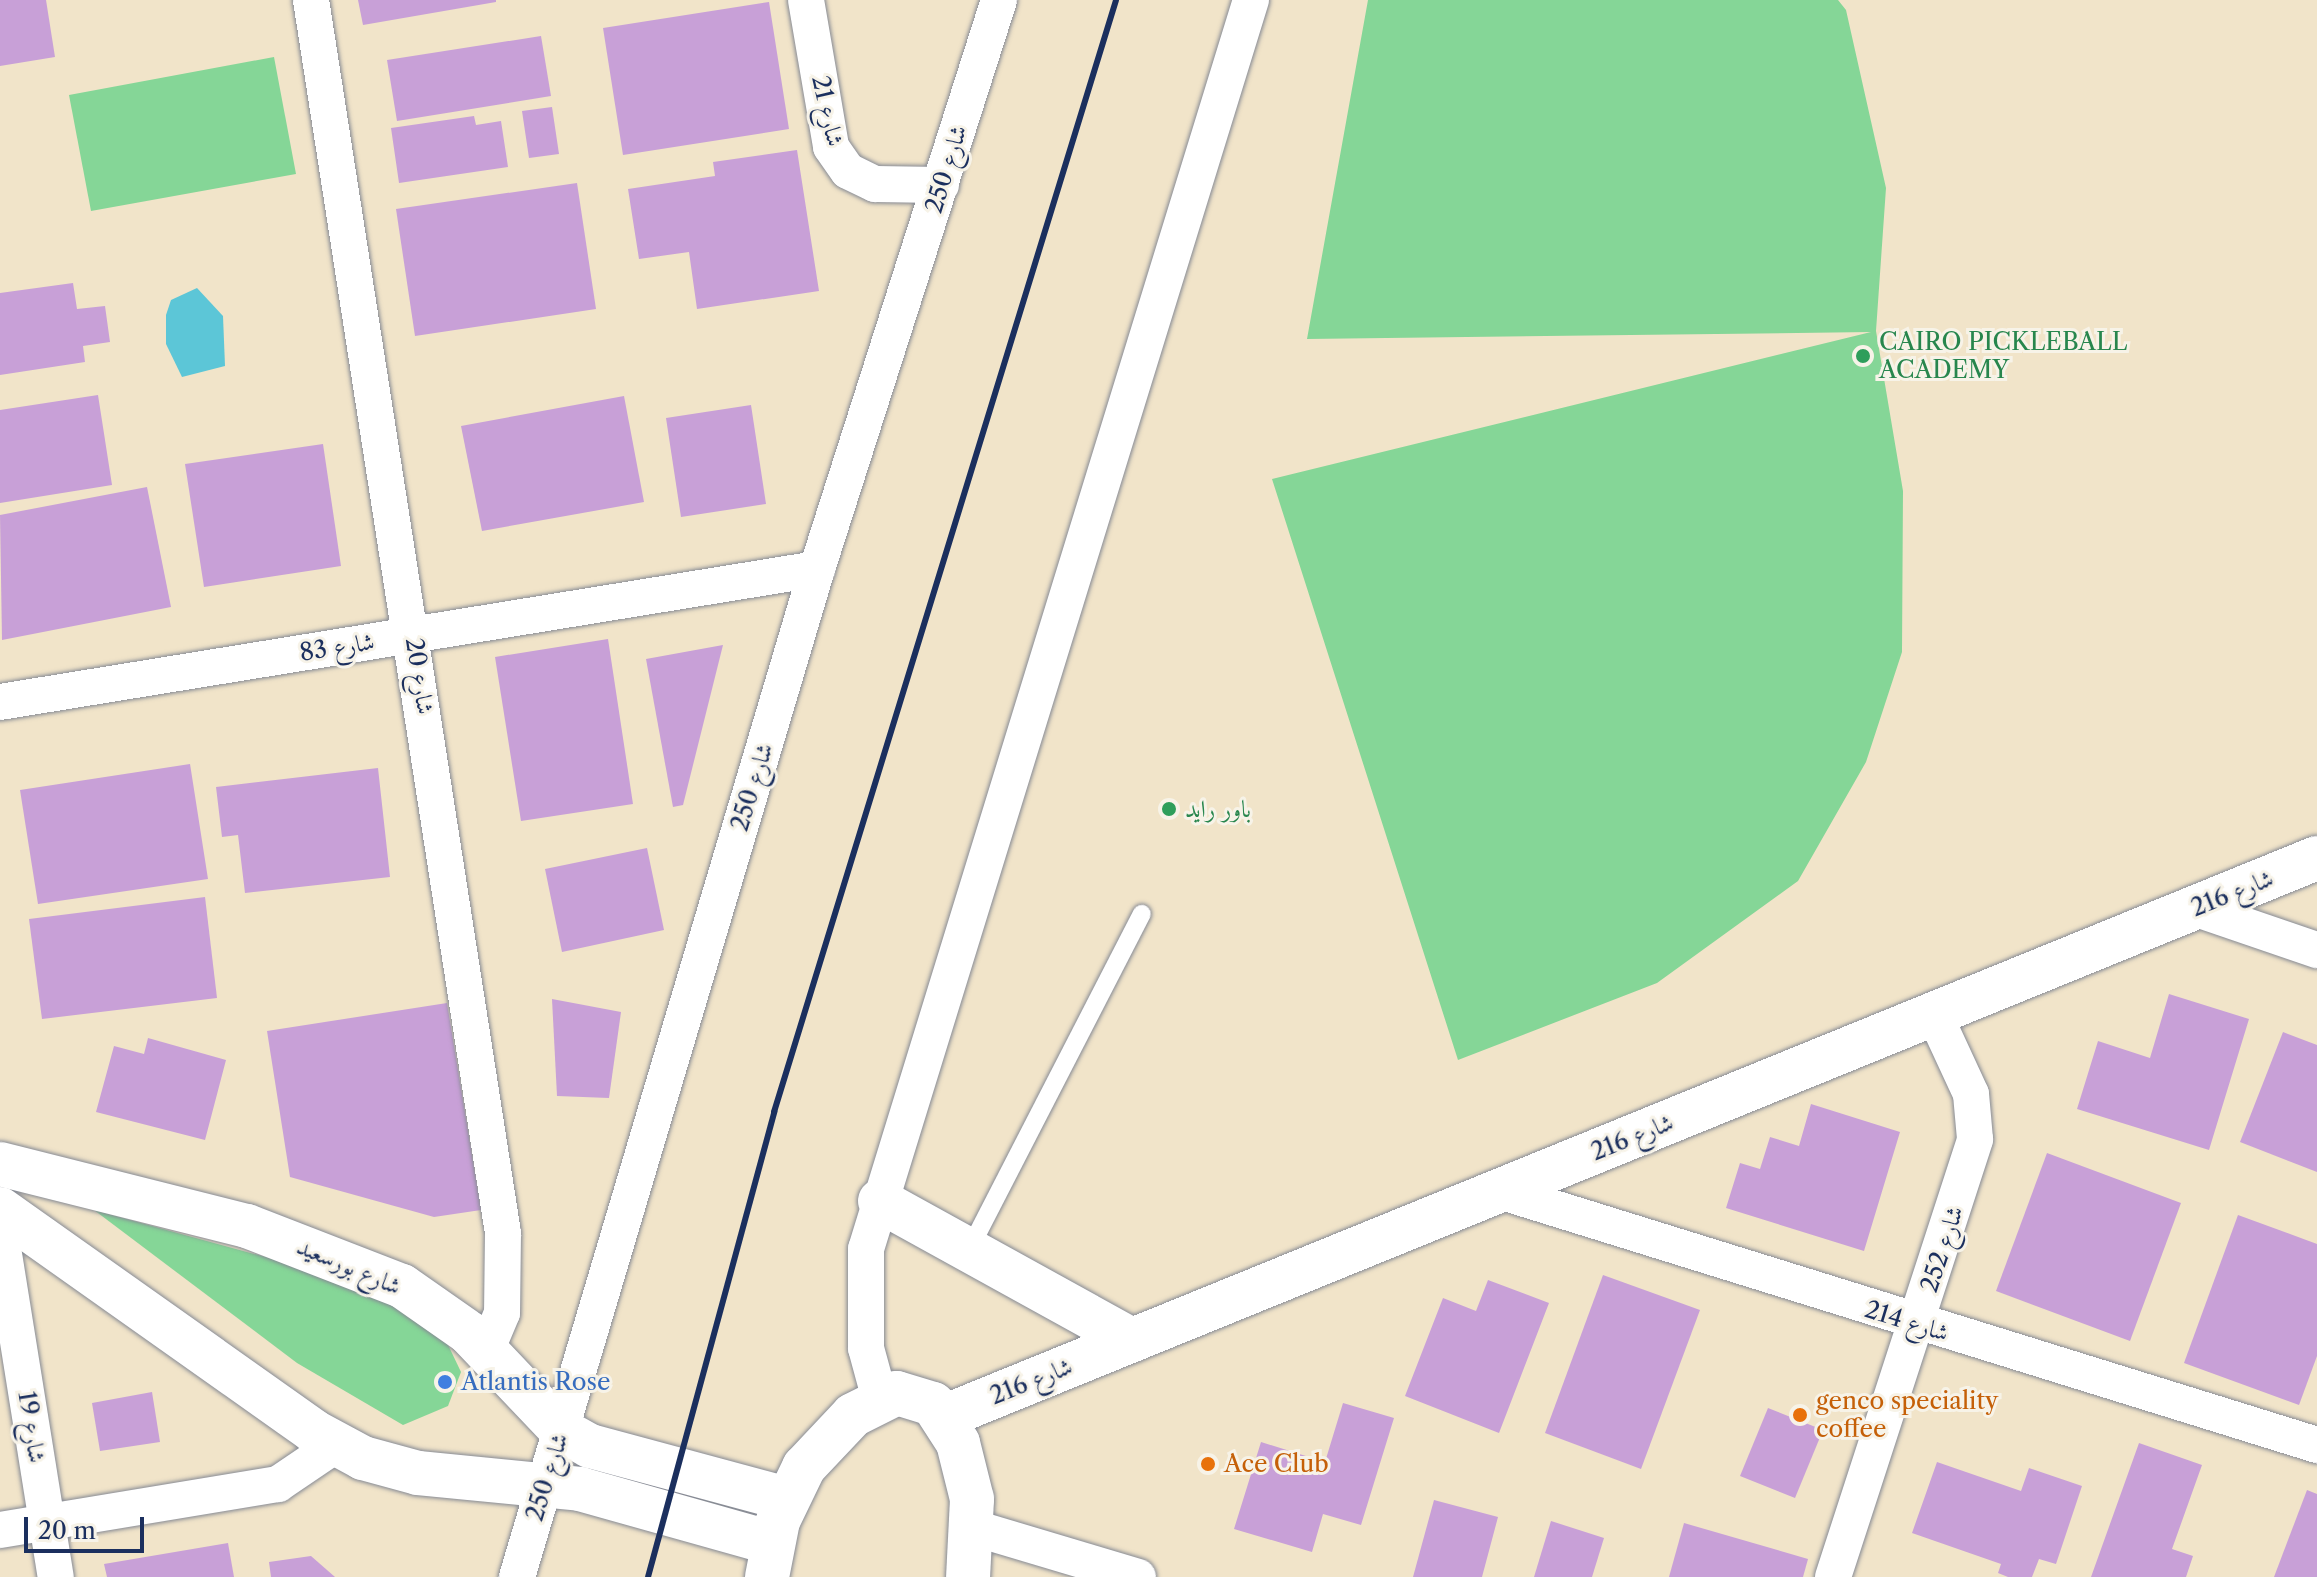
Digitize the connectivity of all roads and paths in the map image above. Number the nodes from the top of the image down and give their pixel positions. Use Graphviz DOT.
graph roads {
  1 [pos="311,0"];
  2 [pos="806,0"];
  3 [pos="999,0"];
  4 [pos="1251,0"];
  5 [pos="941,185"];
  6 [pos="817,569"];
  7 [pos="414,634"];
  8 [pos="0,702"];
  9 [pos="2317,858"];
  10 [pos="2194,908"];
  11 [pos="1142,914"];
  12 [pos="2317,950"];
  13 [pos="1934,1014"];
  14 [pos="0,1164"];
  15 [pos="1499,1191"];
  16 [pos="880,1201"];
  17 [pos="0,1209"];
  18 [pos="0,1229"];
  19 [pos="969,1250"];
  20 [pos="1918,1324"];
  21 [pos="1132,1340"];
  22 [pos="486,1351"];
  23 [pos="879,1396"];
  24 [pos="946,1416"];
  25 [pos="561,1430"];
  26 [pos="337,1444"];
  27 [pos="2317,1445"];
  28 [pos="545,1484"];
  29 [pos="786,1499"];
  30 [pos="47,1522"];
  31 [pos="974,1528"];
  32 [pos="0,1530"];
  33 [pos="770,1560"];
  34 [pos="56,1577"];
  35 [pos="517,1577"];
  36 [pos="968,1577"];
  37 [pos="1138,1577"];
  38 [pos="1833,1577"];
  1 -- 7 [label="street, شارع 20"];
  2 -- 5 [label="street, شارع 21"];
  3 -- 5 [label="street, شارع 250"];
  4 -- 16 [label="street"];
  5 -- 6 [label="street, شارع 250"];
  6 -- 7 [label="street, شارع 83"];
  6 -- 25 [label="street, شارع 250"];
  7 -- 8 [label="street, شارع 83"];
  7 -- 22 [label="street, شارع 20"];
  9 -- 10 [label="main road, شارع 216"];
  10 -- 12 [label="street"];
  10 -- 13 [label="main road, شارع 216"];
  11 -- 19 [label="lane"];
  13 -- 15 [label="main road, شارع 216"];
  13 -- 20 [label="street, شارع 252"];
  14 -- 22 [label="main road, شارع بورسعيد"];
  15 -- 20 [label="street, شارع 214"];
  15 -- 21 [label="main road, شارع 216"];
  16 -- 19 [label="main road"];
  16 -- 23 [label="street"];
  17 -- 26 [label="main road"];
  18 -- 30 [label="street, شارع 19"];
  19 -- 21 [label="main road"];
  20 -- 27 [label="street, شارع 214"];
  20 -- 38 [label="street, شارع 252"];
  21 -- 24 [label="main road, شارع 216"];
  22 -- 25 [label="main road, شارع بورسعيد"];
  23 -- 24 [label="main road"];
  23 -- 29 [label="main road"];
  24 -- 31 [label="main road"];
  25 -- 28 [label="street, شارع 250"];
  25 -- 29 [label="main road, شارع بورسعيد"];
  26 -- 28 [label="main road"];
  26 -- 30 [label="street"];
  28 -- 33 [label="main road"];
  28 -- 35 [label="street, شارع 250"];
  29 -- 33 [label="main road"];
  30 -- 32 [label="street"];
  30 -- 34 [label="street, شارع 19"];
  31 -- 36 [label="main road"];
  31 -- 37 [label="street"];
}
